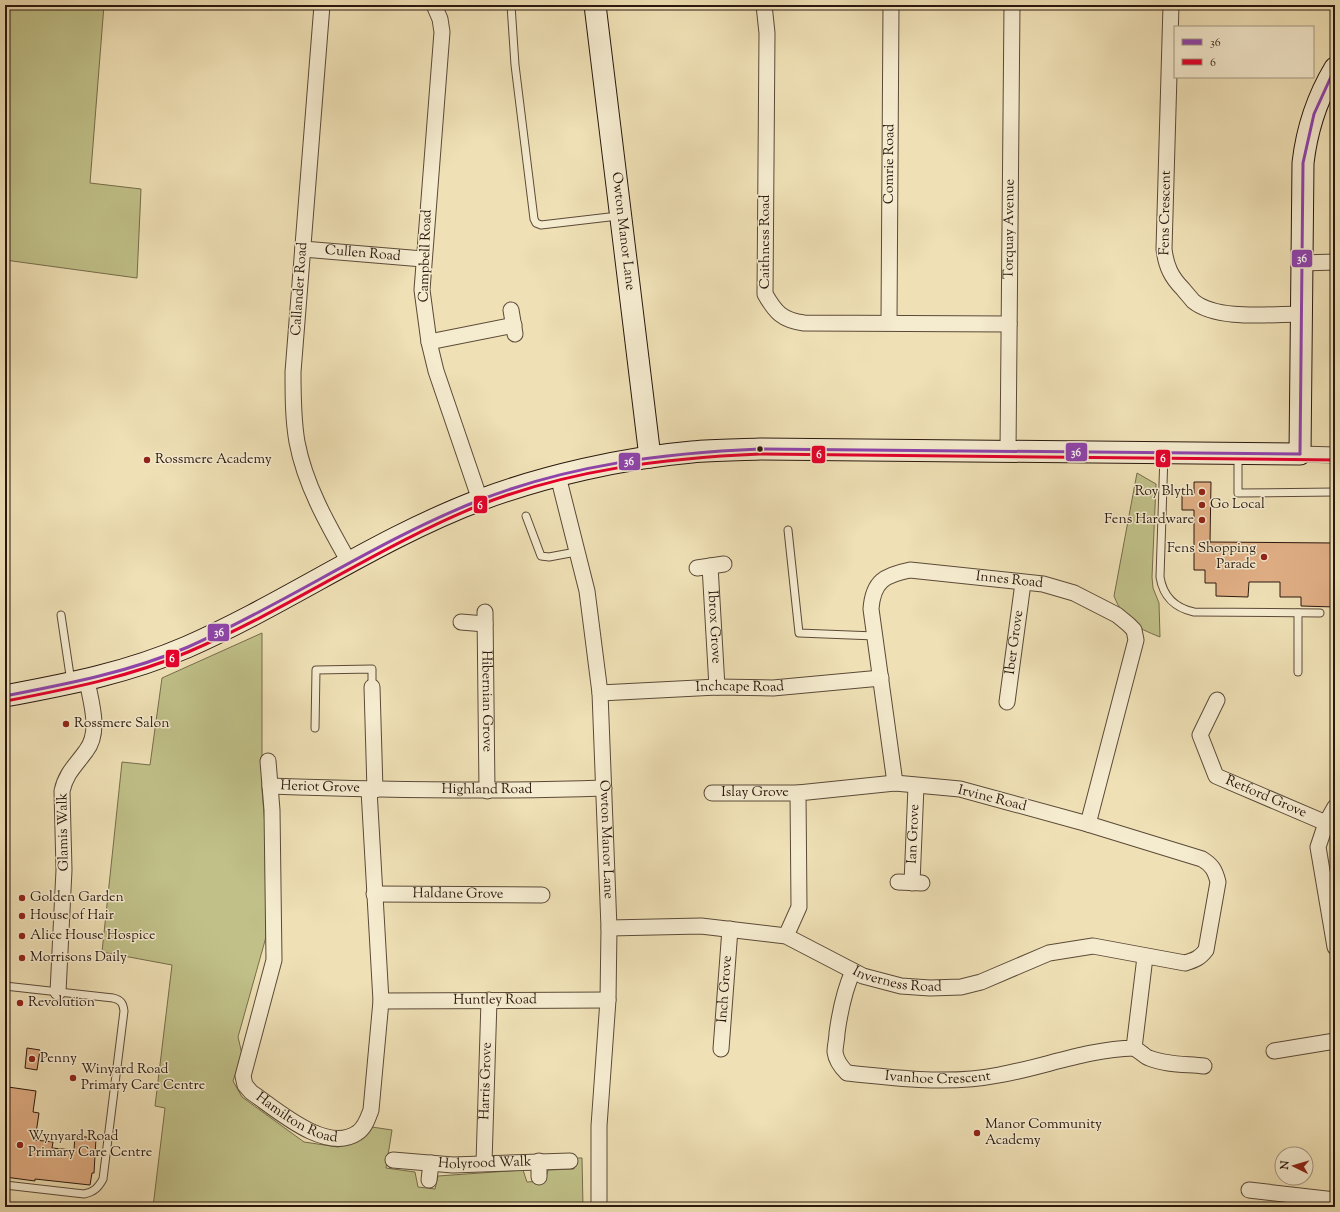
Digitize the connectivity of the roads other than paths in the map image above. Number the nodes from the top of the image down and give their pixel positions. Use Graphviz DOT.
graph roads {
  1 [pos="322,5"];
  2 [pos="434,5"];
  3 [pos="511,5"];
  4 [pos="596,5"];
  5 [pos="764,5"];
  6 [pos="891,5"];
  7 [pos="1012,5"];
  8 [pos="1171,5"];
  9 [pos="1335,68"];
  10 [pos="620,216"];
  11 [pos="303,249"];
  12 [pos="423,259"];
  13 [pos="1335,262"];
  14 [pos="1302,263"];
  15 [pos="511,310"];
  16 [pos="1301,314"];
  17 [pos="889,322"];
  18 [pos="1009,324"];
  19 [pos="429,342"];
  20 [pos="1008,452"];
  21 [pos="1164,452"];
  22 [pos="1300,454"];
  23 [pos="1335,455"];
  24 [pos="650,457"];
  25 [pos="1238,462"];
  26 [pos="558,476"];
  27 [pos="1335,492"];
  28 [pos="480,500"];
  29 [pos="526,516"];
  30 [pos="788,530"];
  31 [pos="576,552"];
  32 [pos="349,562"];
  33 [pos="710,566"];
  34 [pos="1023,583"];
  35 [pos="1298,612"];
  36 [pos="1320,613"];
  37 [pos="61,615"];
  38 [pos="461,622"];
  39 [pos="875,636"];
  40 [pos="1298,672"];
  41 [pos="881,678"];
  42 [pos="79,682"];
  43 [pos="372,687"];
  44 [pos="717,687"];
  45 [pos="600,693"];
  46 [pos="5,696"];
  47 [pos="1217,700"];
  48 [pos="1007,702"];
  49 [pos="315,728"];
  50 [pos="268,761"];
  51 [pos="896,783"];
  52 [pos="270,786"];
  53 [pos="916,786"];
  54 [pos="604,788"];
  55 [pos="372,790"];
  56 [pos="487,791"];
  57 [pos="712,793"];
  58 [pos="798,793"];
  59 [pos="1335,807"];
  60 [pos="1326,823"];
  61 [pos="1088,824"];
  62 [pos="910,883"];
  63 [pos="374,894"];
  64 [pos="542,895"];
  65 [pos="609,928"];
  66 [pos="730,929"];
  67 [pos="786,936"];
  68 [pos="1335,947"];
  69 [pos="1145,957"];
  70 [pos="1185,963"];
  71 [pos="853,971"];
  72 [pos="5,986"];
  73 [pos="58,992"];
  74 [pos="489,1000"];
  75 [pos="608,1000"];
  76 [pos="381,1001"];
  77 [pos="1335,1041"];
  78 [pos="1134,1048"];
  79 [pos="721,1049"];
  80 [pos="1274,1050"];
  81 [pos="1204,1066"];
  82 [pos="393,1160"];
  83 [pos="539,1161"];
  84 [pos="570,1161"];
  85 [pos="431,1163"];
  86 [pos="484,1163"];
  87 [pos="538,1177"];
  88 [pos="429,1180"];
  89 [pos="5,1185"];
  90 [pos="1249,1190"];
  91 [pos="1335,1200"];
  92 [pos="599,1207"];
  1 -- 11 [label="street, Callander Road"];
  2 -- 12 [label="street, Campbell Road"];
  3 -- 10 [label="lane"];
  4 -- 10 [label="street, Owton Manor Lane"];
  5 -- 17 [label="street, Caithness Road"];
  6 -- 17 [label="street, Comrie Road"];
  7 -- 18 [label="street, Torquay Avenue"];
  8 -- 16 [label="street, Fens Crescent"];
  9 -- 14 [label="street"];
  10 -- 24 [label="street, Owton Manor Lane"];
  11 -- 12 [label="street, Cullen Road"];
  11 -- 32 [label="street, Callander Road"];
  12 -- 19 [label="street, Campbell Road"];
  13 -- 14 [label="street"];
  14 -- 16 [label="street"];
  15 -- 19 [label="street"];
  16 -- 22 [label="street"];
  17 -- 18 [label="street, Caithness Road"];
  18 -- 20 [label="street, Torquay Avenue"];
  19 -- 28 [label="street, Campbell Road"];
  20 -- 21 [label="street"];
  20 -- 24 [label="street"];
  21 -- 25 [label="street"];
  21 -- 35 [label="lane"];
  22 -- 23 [label="street"];
  22 -- 25 [label="street"];
  24 -- 26 [label="street"];
  25 -- 27 [label="lane"];
  26 -- 28 [label="street"];
  26 -- 31 [label="street, Owton Manor Lane"];
  28 -- 32 [label="street"];
  29 -- 31 [label="lane"];
  30 -- 39 [label="lane"];
  31 -- 45 [label="street, Owton Manor Lane"];
  32 -- 42 [label="street"];
  33 -- 44 [label="street, Ibrox Grove"];
  34 -- 39 [label="street, Innes Road"];
  34 -- 48 [label="street, Iber Grove"];
  34 -- 61 [label="street, Innes Road"];
  35 -- 36 [label="lane"];
  35 -- 40 [label="lane"];
  37 -- 42 [label="lane"];
  38 -- 56 [label="street, Hibernian Grove"];
  39 -- 41 [label="street, Innes Road"];
  41 -- 44 [label="street, Inchcape Road"];
  41 -- 51 [label="street, Innes Road"];
  42 -- 46 [label="street"];
  42 -- 73 [label="street, Glamis Walk"];
  43 -- 49 [label="lane"];
  43 -- 55 [label="street"];
  44 -- 45 [label="street, Inchcape Road"];
  45 -- 54 [label="street, Owton Manor Lane"];
  47 -- 60 [label="street, Retford Grove"];
  50 -- 52 [label="street, Hamilton Road"];
  51 -- 53 [label="street, Irvine Road"];
  51 -- 58 [label="street, Irvine Road"];
  52 -- 55 [label="street, Heriot Grove"];
  52 -- 76 [label="street, Hamilton Road"];
  53 -- 61 [label="street, Irvine Road"];
  53 -- 62 [label="street, Ian Grove"];
  54 -- 56 [label="street, Highland Road"];
  54 -- 65 [label="street, Owton Manor Lane"];
  55 -- 56 [label="street, Highland Road"];
  55 -- 63 [label="street, Hamilton Road"];
  57 -- 58 [label="street, Islay Grove"];
  58 -- 67 [label="street"];
  59 -- 60 [label="street"];
  60 -- 68 [label="street"];
  61 -- 70 [label="street, Irvine Road"];
  63 -- 64 [label="street, Haldane Grove"];
  63 -- 76 [label="street, Hamilton Road"];
  65 -- 66 [label="street, Inverness Road"];
  65 -- 75 [label="street, Owton Manor Lane"];
  66 -- 67 [label="street, Inverness Road"];
  66 -- 79 [label="street, Inch Grove"];
  67 -- 71 [label="street, Inverness Road"];
  69 -- 70 [label="street, Inverness Road"];
  69 -- 71 [label="street, Inverness Road"];
  69 -- 78 [label="street"];
  71 -- 78 [label="street, Ivanhoe Crescent"];
  72 -- 73 [label="lane"];
  73 -- 89 [label="lane"];
  74 -- 75 [label="street, Huntley Road"];
  74 -- 76 [label="street, Huntley Road"];
  74 -- 86 [label="street, Harris Grove"];
  75 -- 92 [label="street, Owton Manor Lane"];
  77 -- 80 [label="street"];
  78 -- 81 [label="street"];
  82 -- 85 [label="street, Holyrood Walk"];
  83 -- 84 [label="street, Holyrood Walk"];
  83 -- 86 [label="street, Holyrood Walk"];
  83 -- 87 [label="street, Holyrood Walk"];
  85 -- 86 [label="street, Holyrood Walk"];
  85 -- 88 [label="street, Holyrood Walk"];
  90 -- 91 [label="street"];
}
